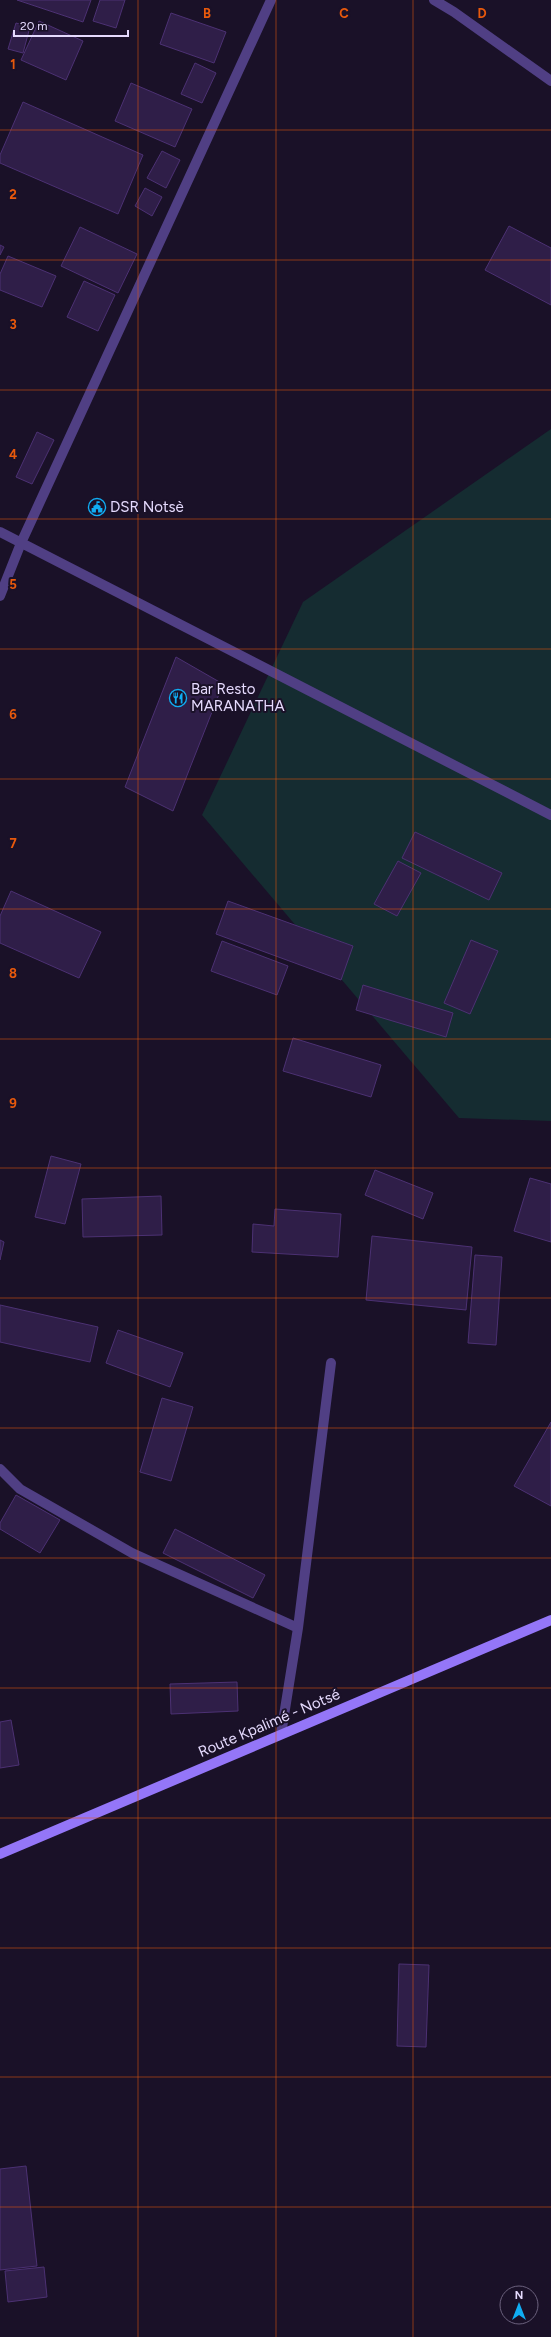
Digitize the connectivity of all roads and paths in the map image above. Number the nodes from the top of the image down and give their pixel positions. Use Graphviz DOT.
graph roads {
  1 [pos="271,0"];
  2 [pos="434,0"];
  3 [pos="551,81"];
  4 [pos="0,532"];
  5 [pos="22,543"];
  6 [pos="0,596"];
  7 [pos="551,815"];
  8 [pos="331,1363"];
  9 [pos="0,1469"];
  10 [pos="551,1620"];
  11 [pos="298,1628"];
  12 [pos="281,1734"];
  13 [pos="0,1854"];
  1 -- 5 [label="street"];
  2 -- 3 [label="street"];
  4 -- 5 [label="street"];
  5 -- 6 [label="street"];
  5 -- 7 [label="street"];
  8 -- 11 [label="street"];
  9 -- 11 [label="street"];
  10 -- 12 [label="main road, Route Kpalimé - Notsé"];
  11 -- 12 [label="street"];
  12 -- 13 [label="main road, Route Kpalimé - Notsé"];
}
